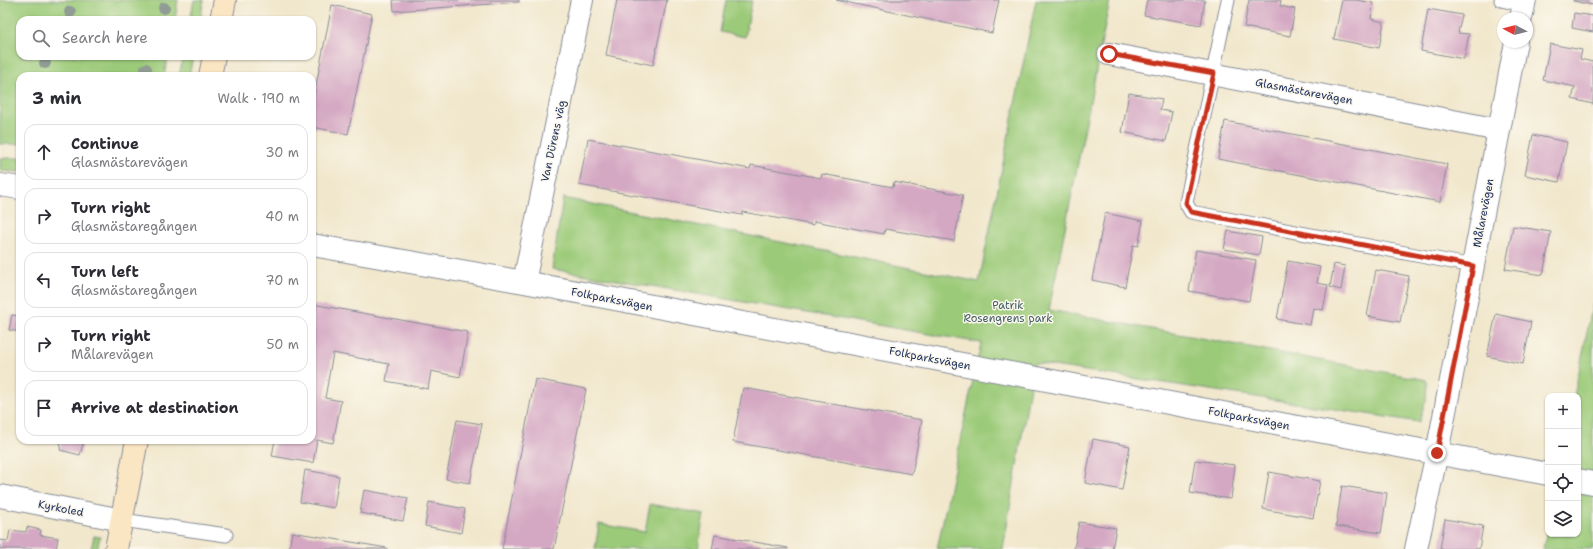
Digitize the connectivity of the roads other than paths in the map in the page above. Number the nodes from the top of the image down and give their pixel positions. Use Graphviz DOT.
graph roads {
  1 [pos="225,0"];
  2 [pos="582,0"];
  3 [pos="1228,0"];
  4 [pos="1501,0"];
  5 [pos="1523,8"];
  6 [pos="222,16"];
  7 [pos="1515,48"];
  8 [pos="1109,54"];
  9 [pos="213,60"];
  10 [pos="211,72"];
  11 [pos="1214,73"];
  12 [pos="1499,130"];
  13 [pos="0,185"];
  14 [pos="16,187"];
  15 [pos="316,246"];
  16 [pos="1473,266"];
  17 [pos="524,282"];
  18 [pos="136,444"];
  19 [pos="1437,453"];
  20 [pos="1545,473"];
  21 [pos="1581,480"];
  22 [pos="1593,482"];
  23 [pos="0,496"];
  24 [pos="122,520"];
  25 [pos="226,535"];
  26 [pos="116,549"];
  27 [pos="1416,549"];
  1 -- 6 [label="street"];
  2 -- 17 [label="street, Van Dürens väg"];
  3 -- 11 [label="lane"];
  4 -- 5 [label="lane"];
  7 -- 12 [label="street, Målarevägen"];
  8 -- 11 [label="street, Glasmästarevägen"];
  9 -- 10 [label="street"];
  11 -- 12 [label="street, Glasmästarevägen"];
  11 -- 16 [label="lane"];
  12 -- 16 [label="street, Målarevägen"];
  13 -- 14 [label="street"];
  15 -- 17 [label="street, Folkparksvägen"];
  16 -- 19 [label="street, Målarevägen"];
  17 -- 19 [label="street, Folkparksvägen"];
  18 -- 24 [label="street"];
  19 -- 20 [label="street, Folkparksvägen"];
  19 -- 27 [label="street, Målarevägen"];
  21 -- 22 [label="street"];
  23 -- 24 [label="street, Kyrkoled"];
  24 -- 25 [label="lane"];
  24 -- 26 [label="street"];
}
